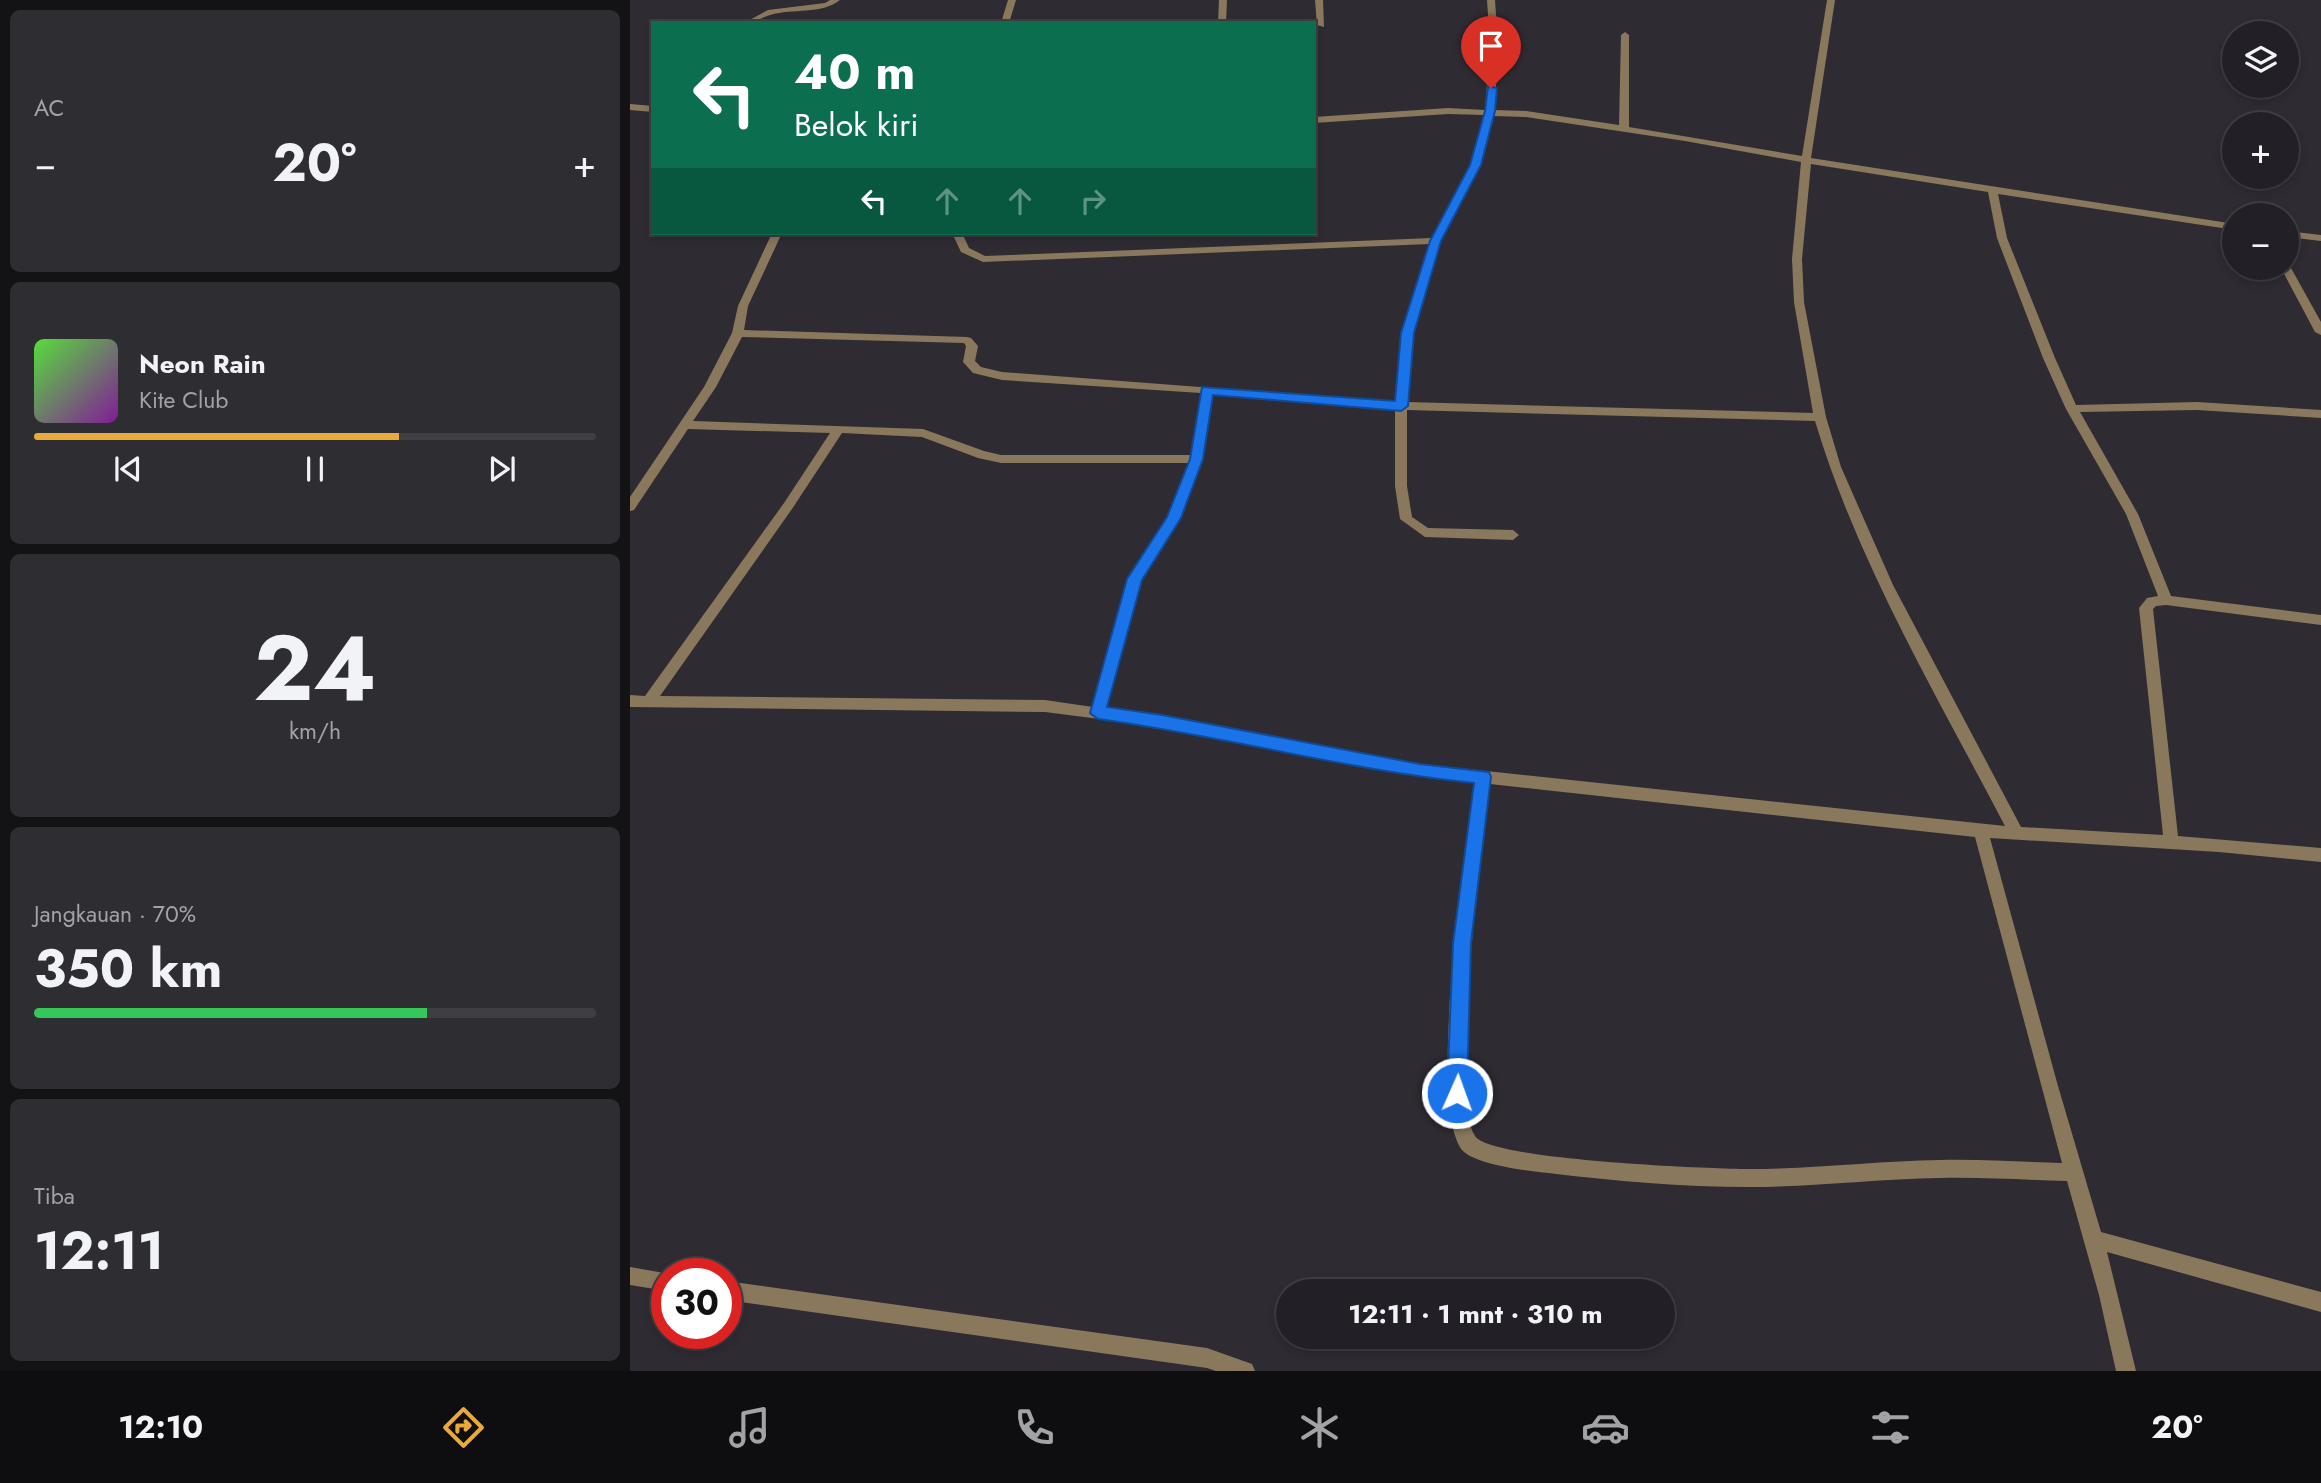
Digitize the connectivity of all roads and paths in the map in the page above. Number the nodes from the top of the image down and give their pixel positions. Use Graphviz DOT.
graph roads {
  1 [pos="836,0"];
  2 [pos="1012,0"];
  3 [pos="1223,0"];
  4 [pos="1319,0"];
  5 [pos="1491,0"];
  6 [pos="1831,0"];
  7 [pos="752,21"];
  8 [pos="1006,21"];
  9 [pos="1222,21"];
  10 [pos="1321,25"];
  11 [pos="1626,35"];
  12 [pos="630,107"];
  13 [pos="647,108"];
  14 [pos="1490,111"];
  15 [pos="1316,120"];
  16 [pos="1624,129"];
  17 [pos="1807,161"];
  18 [pos="1992,189"];
  19 [pos="2222,225"];
  20 [pos="776,235"];
  21 [pos="958,235"];
  22 [pos="2299,236"];
  23 [pos="2321,239"];
  24 [pos="1436,241"];
  25 [pos="2293,280"];
  26 [pos="2321,332"];
  27 [pos="738,333"];
  28 [pos="1207,390"];
  29 [pos="1401,406"];
  30 [pos="2072,409"];
  31 [pos="2321,414"];
  32 [pos="1819,418"];
  33 [pos="687,425"];
  34 [pos="839,429"];
  35 [pos="1196,459"];
  36 [pos="630,508"];
  37 [pos="1513,535"];
  38 [pos="2166,600"];
  39 [pos="2321,620"];
  40 [pos="630,701"];
  41 [pos="648,702"];
  42 [pos="1098,713"];
  43 [pos="1483,777"];
  44 [pos="1981,831"];
  45 [pos="2017,834"];
  46 [pos="2171,842"];
  47 [pos="2321,855"];
  48 [pos="2074,1172"];
  49 [pos="2096,1240"];
  50 [pos="630,1276"];
  51 [pos="651,1279"];
  52 [pos="742,1292"];
  53 [pos="2321,1302"];
  54 [pos="1245,1371"];
  55 [pos="2126,1371"];
  1 -- 7 [label="street"];
  2 -- 8 [label="street"];
  3 -- 9 [label="street"];
  4 -- 10 [label="street"];
  5 -- 14 [label="street"];
  6 -- 17 [label="street"];
  11 -- 16 [label="street"];
  12 -- 13 [label="street"];
  14 -- 15 [label="street"];
  14 -- 16 [label="street"];
  14 -- 24 [label="street"];
  16 -- 17 [label="street"];
  17 -- 18 [label="street"];
  17 -- 32 [label="street"];
  18 -- 19 [label="street"];
  18 -- 30 [label="street"];
  20 -- 27 [label="street"];
  21 -- 24 [label="street"];
  22 -- 23 [label="street"];
  24 -- 29 [label="street"];
  25 -- 26 [label="street"];
  27 -- 28 [label="street"];
  27 -- 33 [label="street"];
  28 -- 29 [label="street"];
  28 -- 35 [label="street"];
  29 -- 32 [label="street"];
  29 -- 37 [label="street"];
  30 -- 31 [label="street"];
  30 -- 38 [label="street"];
  32 -- 45 [label="street"];
  33 -- 34 [label="street"];
  33 -- 36 [label="street"];
  34 -- 35 [label="street"];
  34 -- 41 [label="street"];
  35 -- 42 [label="street"];
  38 -- 39 [label="street"];
  38 -- 46 [label="street"];
  40 -- 41 [label="street"];
  41 -- 42 [label="street"];
  42 -- 43 [label="street"];
  43 -- 44 [label="street"];
  43 -- 48 [label="street"];
  44 -- 45 [label="street"];
  44 -- 48 [label="street"];
  45 -- 46 [label="street"];
  46 -- 47 [label="street"];
  48 -- 49 [label="street"];
  49 -- 53 [label="street"];
  49 -- 55 [label="street"];
  50 -- 51 [label="street"];
  52 -- 54 [label="street"];
}
